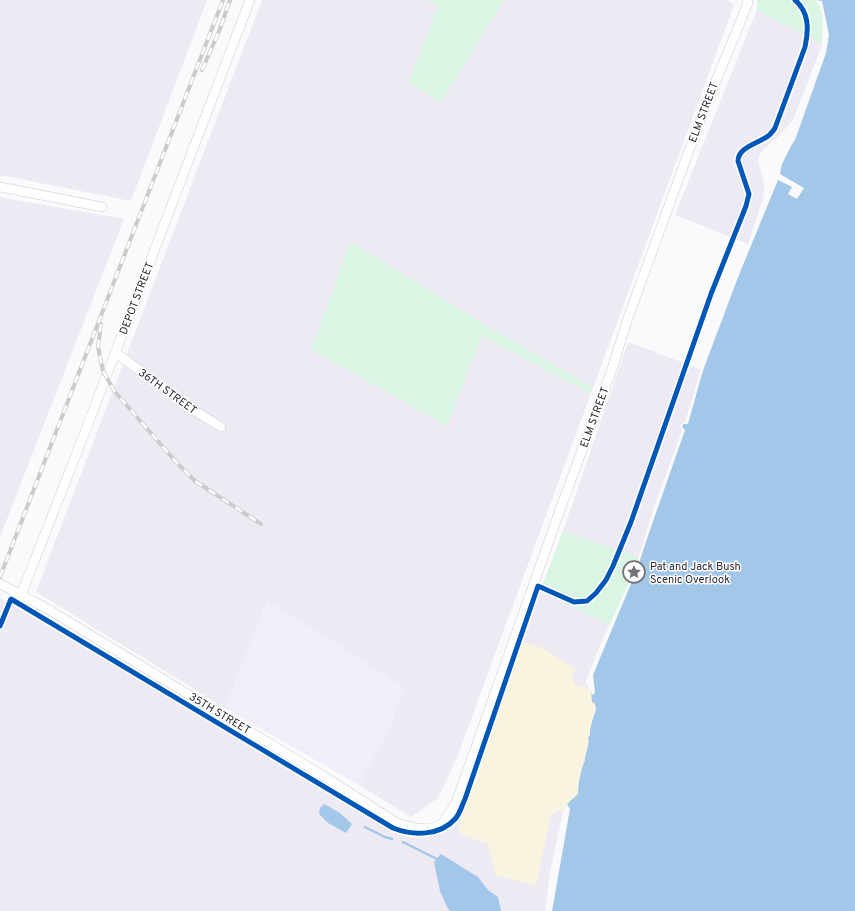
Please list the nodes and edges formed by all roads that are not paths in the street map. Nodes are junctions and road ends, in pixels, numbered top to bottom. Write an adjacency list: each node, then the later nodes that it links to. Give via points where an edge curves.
1 (250, 0): 5 (street, DEPOT STREET)
2 (746, 4): 9 (street, ELM STREET, via 699,122 456,803)
3 (0, 187): 4 (street)
4 (102, 207)
5 (116, 353): 6 (street, 36TH STREET, via 194,411); 8 (street, DEPOT STREET)
6 (220, 427)
7 (0, 584): 8 (street, 35TH STREET)
8 (21, 595): 9 (street, 35TH STREET, via 53,612 397,823 430,829)
9 (442, 824)

